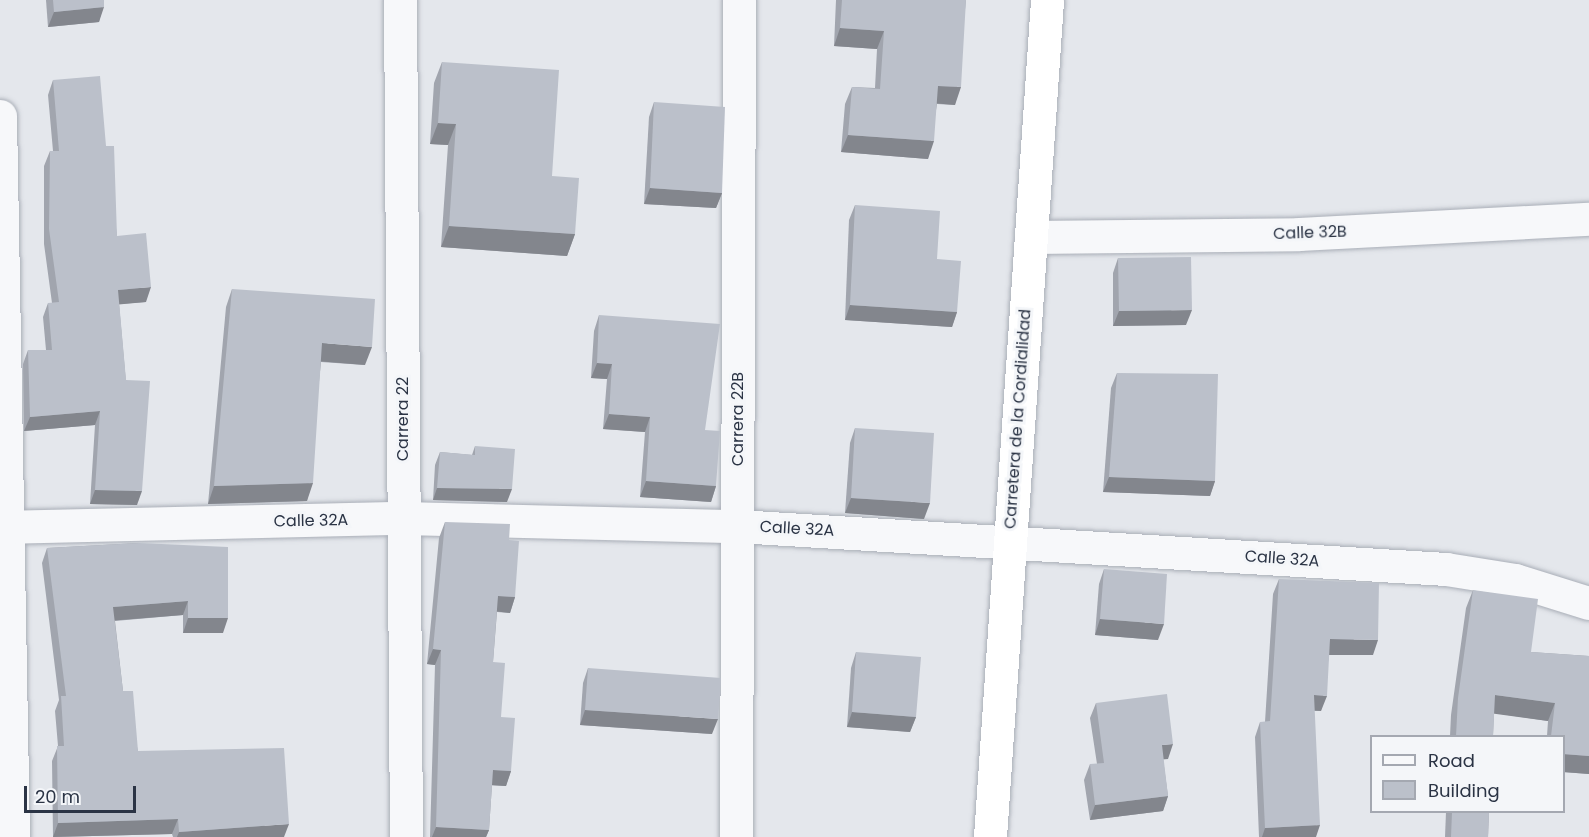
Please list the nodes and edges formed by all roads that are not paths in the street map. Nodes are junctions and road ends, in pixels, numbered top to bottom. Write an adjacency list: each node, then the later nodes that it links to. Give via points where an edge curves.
1 (400, 0): 7 (street, Carrera 22)
2 (739, 0): 8 (street, Carrera 22B)
3 (1047, 0): 6 (highway, Carretera de la Cordialidad)
4 (0, 116): 9 (street)
5 (1589, 219): 6 (street, Calle 32B, via 1299,234)
6 (1031, 237): 10 (highway, Carretera de la Cordialidad)
7 (404, 518): 8 (street, Calle 32A); 9 (street, Calle 32A); 13 (street, Carrera 22)
8 (737, 526): 10 (street, Calle 32A); 14 (street, Carrera 22B)
9 (4, 527): 12 (street)
10 (1010, 541): 11 (street, Calle 32A, via 1446,569 1515,580); 15 (highway, Carretera de la Cordialidad)
11 (1589, 603)
12 (13, 837)
13 (406, 837)
14 (736, 837)
15 (990, 837)

